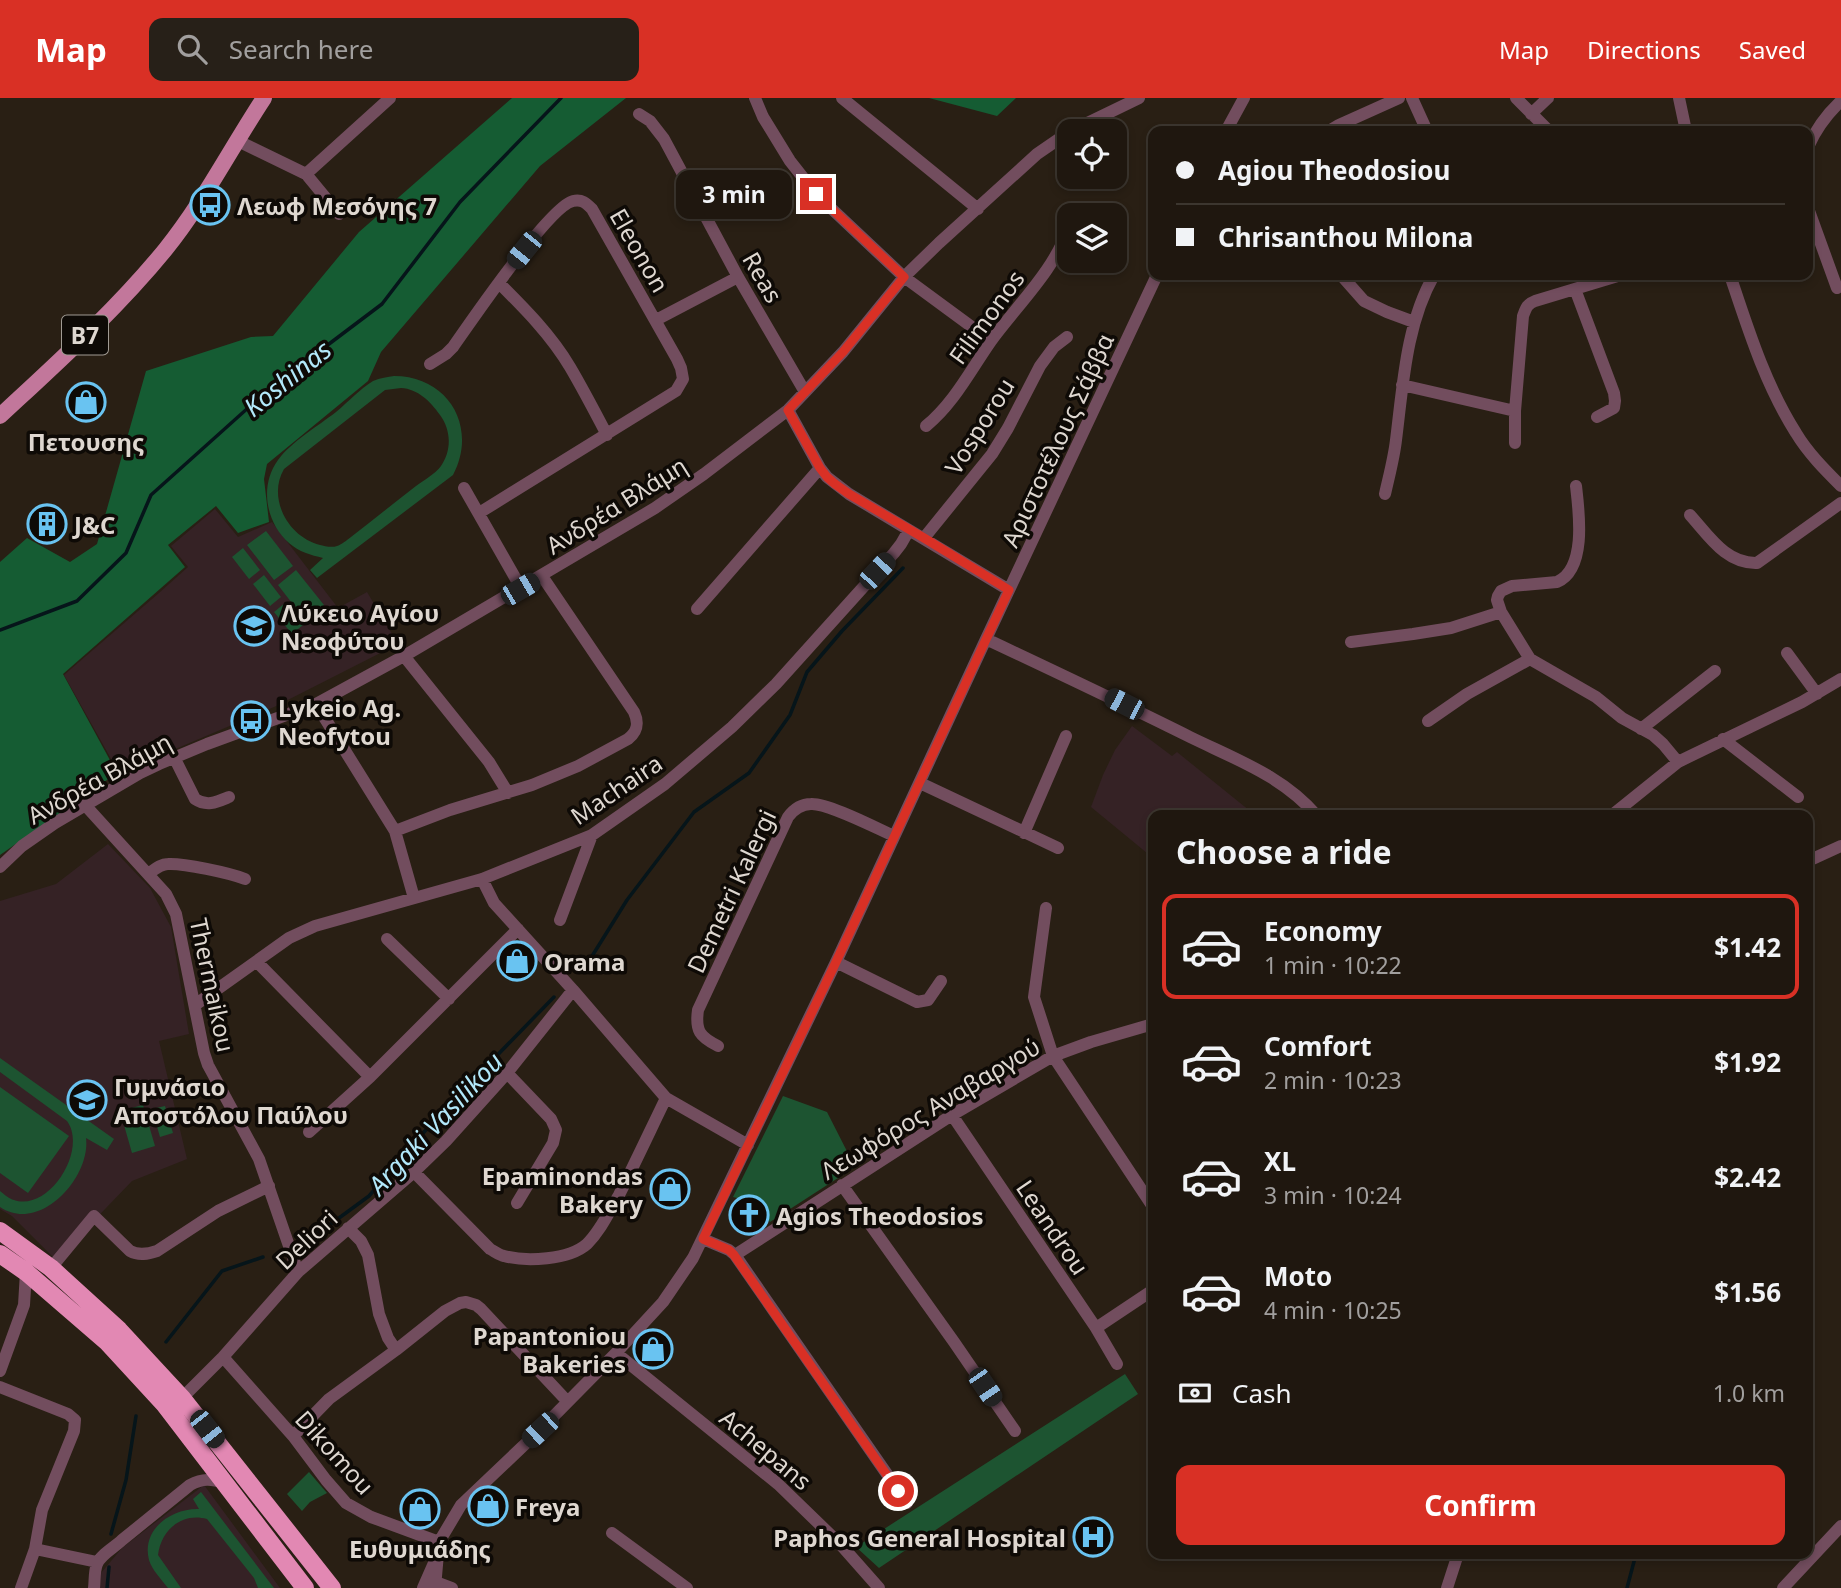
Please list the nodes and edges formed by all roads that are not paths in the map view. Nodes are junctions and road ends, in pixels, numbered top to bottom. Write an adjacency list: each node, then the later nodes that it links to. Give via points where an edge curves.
1 (264, 98): 22 (main road, B7)
2 (390, 98): 24 (street)
3 (755, 98): 30 (street, via 801,176)
4 (842, 98): 25 (street)
5 (1139, 98): 15 (street, Ανδρέα Βλάμη)
6 (1244, 98): 16 (street)
7 (1399, 98): 17 (street)
8 (1412, 98): 18 (street)
9 (1516, 98): 14 (street)
10 (1548, 98): 14 (street)
11 (1679, 98): 20 (street)
12 (1841, 101): 21 (street)
13 (639, 114): 29 (street, Reas, via 664,139)
14 (1531, 114): 19 (street)
15 (1096, 119)
16 (1229, 126)
17 (1337, 126)
18 (1425, 126)
19 (1544, 126)
20 (1684, 126)
21 (1813, 136)
22 (236, 140): 24 (street); 48 (main road, B7, via 202,199 133,288)
23 (1057, 141): 25 (street, Ανδρέα Βλάμη)
24 (306, 174): 26 (street)
25 (978, 209): 30 (street, Ανδρέα Βλάμη)
26 (339, 214)
27 (1813, 222): 37 (street)
28 (1057, 255): 42 (street, Filimonos)
29 (738, 276): 39 (street); 45 (street, Reas)
30 (904, 277): 42 (street); 45 (street, Ανδρέα Βλάμη)
31 (1155, 280): 65 (street, Αριστοτέλους Σάββα)
32 (1345, 280): 40 (street, via 1364,301)
33 (1432, 280): 40 (street)
34 (1605, 280): 38 (street)
35 (1732, 280): 55 (street, via 1755,349 1790,424)
36 (499, 284): 39 (street, Eleonon, via 561,209 569,202 581,201 592,209); 43 (street, Eleonon, via 453,346); 51 (street, via 570,366)
37 (1837, 288)
38 (1575, 289): 47 (street, via 1530,303 1526,309); 49 (street, via 1614,393 1614,408)
39 (656, 320): 51 (street, Eleonon, via 683,379 676,391)
40 (1414, 322): 44 (street)
41 (1067, 337): 62 (street, Vosporou, via 1040,366 992,454)
42 (991, 341): 50 (street, Filimonos, via 951,401)
43 (430, 365)
44 (1402, 385): 47 (street); 57 (street)
45 (805, 392): 46 (street, Ανδρέα Βλάμη)
46 (788, 410): 53 (street); 63 (street, Ανδρέα Βλάμη, via 655,508)
47 (1515, 411): 52 (street)
48 (0, 416)
49 (1597, 417)
50 (926, 426)
51 (607, 435): 59 (street)
52 (1515, 443)
53 (820, 468): 61 (street, via 849,494); 66 (street)
54 (1576, 486): 67 (street, via 1578,546 1570,571 1557,582 1506,588 1497,600)
55 (1841, 486)
56 (464, 488): 59 (street)
57 (1385, 494)
58 (1841, 503): 60 (street, via 1757,563 1741,562 1720,549)
59 (479, 513): 64 (street)
60 (1690, 516)
61 (909, 530): 62 (street); 92 (street, Machaira, via 894,553 732,727 665,784)
62 (924, 538): 65 (street)
63 (542, 576): 64 (street, Ανδρέα Βλάμη); 84 (street, via 634,712 637,726 628,739 578,766)
64 (520, 589): 71 (street, Ανδρέα Βλάμη)
65 (1009, 590): 68 (street, Αριστοτέλους Σάββα)
66 (698, 609)
67 (1501, 612): 69 (street, via 1451,628); 72 (street)
68 (986, 639): 83 (street, Αριστοτέλους Σάββα); 88 (street, via 1275,779)
69 (1351, 642)
70 (1787, 653): 75 (street)
71 (404, 656): 76 (street, Ανδρέα Βλάμη); 84 (street, via 489,762)
72 (1530, 659): 77 (street); 78 (street, via 1596,696)
73 (1715, 671): 78 (street)
74 (1841, 679): 75 (street)
75 (1817, 694): 80 (street)
76 (316, 704): 81 (street, Ανδρέα Βλάμη); 90 (street)
77 (1428, 721)
78 (1641, 729): 82 (street, via 1664,744)
79 (1066, 736): 91 (street)
80 (1723, 739): 82 (street); 86 (street)
81 (174, 757): 85 (street, via 195,799 205,804); 87 (street, Ανδρέα Βλάμη)
82 (1678, 762): 89 (street)
83 (920, 783): 91 (street); 93 (street, Αριστοτέλους Σάββα)
84 (508, 793): 90 (street)
85 (229, 797)
86 (1798, 797)
87 (85, 805): 97 (street, Ανδρέα Βλάμη, via 22,846); 98 (street, Thermaikou)
88 (1312, 810)
89 (1618, 810)
90 (395, 831): 101 (street)
91 (1024, 833): 95 (street)
92 (592, 835): 99 (street, Machaira); 103 (street)
93 (894, 836): 107 (street, Αριστοτέλους Σάββα); 113 (street, Demetri Kalergi, via 824,806 810,803 793,810 698,1010 700,1033)
94 (1841, 846): 96 (street)
95 (1058, 848)
96 (1813, 859)
97 (0, 867)
98 (148, 874): 100 (street, via 170,863); 111 (street, Thermaikou, via 176,914)
99 (482, 878): 101 (street, Machaira); 104 (street, via 494,902)
100 (245, 879)
101 (414, 898): 106 (street, Machaira, via 308,929)
102 (1046, 908): 114 (street, via 1034,997)
103 (560, 919)
104 (518, 929): 109 (street); 110 (street)
105 (387, 939): 110 (street)
106 (257, 962): 111 (street, Machaira); 116 (street)
107 (836, 962): 108 (street, via 917,1002 933,996); 120 (street, Αριστοτέλους Σάββα)
108 (941, 981)
109 (573, 990): 115 (street, Deliori); 117 (street)
110 (449, 999): 116 (street)
111 (195, 1005): 123 (street, Thermaikou, via 208,1065)
112 (1148, 1025): 114 (street, Λεωφόρος Αναβαργού)
113 (718, 1046)
114 (1053, 1056): 118 (street, Λεωφόρος Αναβαργού); 124 (street)
115 (507, 1073): 121 (street, Deliori); 125 (street, via 556,1130)
116 (370, 1077): 119 (street)
117 (666, 1098): 120 (street); 121 (street, via 601,1228 584,1246 565,1255 523,1259 490,1249)
118 (952, 1115): 122 (street, Λεωφόρος Αναβαργού); 137 (street, Leandrou)
119 (309, 1132)
120 (748, 1145): 128 (street, Αριστοτέλους Σάββα)
121 (414, 1172): 126 (street, Deliori)
122 (842, 1185): 130 (street, Λεωφόρος Αναβαργού); 146 (street)
123 (269, 1186): 131 (street, via 148,1254 130,1251 94,1216); 133 (street, Thermaikou)
124 (1148, 1199)
125 (517, 1203)
126 (348, 1228): 133 (street, Deliori); 138 (street, via 368,1255 379,1314)
127 (0, 1231): 131 (highway)
128 (703, 1239): 130 (street); 139 (street, Αριστοτέλους Σάββα, via 663,1302)
129 (0, 1254): 132 (highway)
130 (734, 1255): 149 (street)
131 (51, 1268): 144 (highway, via 119,1330)
132 (26, 1272): 134 (highway); 136 (street)
133 (298, 1272): 140 (street, Deliori)
134 (49, 1293): 136 (street); 148 (highway, via 107,1342 165,1405)
135 (1148, 1293): 137 (street)
136 (24, 1305): 142 (street)
137 (1096, 1328): 141 (street, Leandrou)
138 (396, 1350): 145 (street, via 445,1311 471,1303); 147 (street, via 329,1399)
139 (616, 1353): 145 (street, Αριστοτέλους Σάββα); 167 (street, Achepans, via 778,1484)
140 (223, 1357): 144 (street, Deliori); 147 (street, Dikomou)
141 (1118, 1364)
142 (0, 1371)
143 (0, 1387): 153 (street, via 75,1420 42,1510)
144 (182, 1398): 163 (highway)
145 (567, 1401): 152 (street, Αριστοτέλους Σάββα, via 461,1505)
146 (1015, 1431)
147 (292, 1436): 152 (street, Dikomou, via 346,1503)
148 (225, 1483): 158 (street, via 210,1479 190,1485); 162 (highway)
149 (907, 1503)
150 (1841, 1525): 154 (street)
151 (612, 1533): 166 (street)
152 (439, 1542): 155 (street)
153 (35, 1549): 158 (street); 160 (street)
154 (1813, 1555)
155 (437, 1556): 159 (street); 164 (street)
156 (1456, 1559): 168 (street)
157 (1810, 1559): 169 (street)
158 (97, 1562): 161 (street)
159 (436, 1585): 165 (street)
160 (21, 1588)
161 (94, 1588)
162 (305, 1588)
163 (332, 1588)
164 (423, 1588)
165 (452, 1588)
166 (687, 1588)
167 (879, 1588)
168 (1447, 1588)
169 (1783, 1588)

